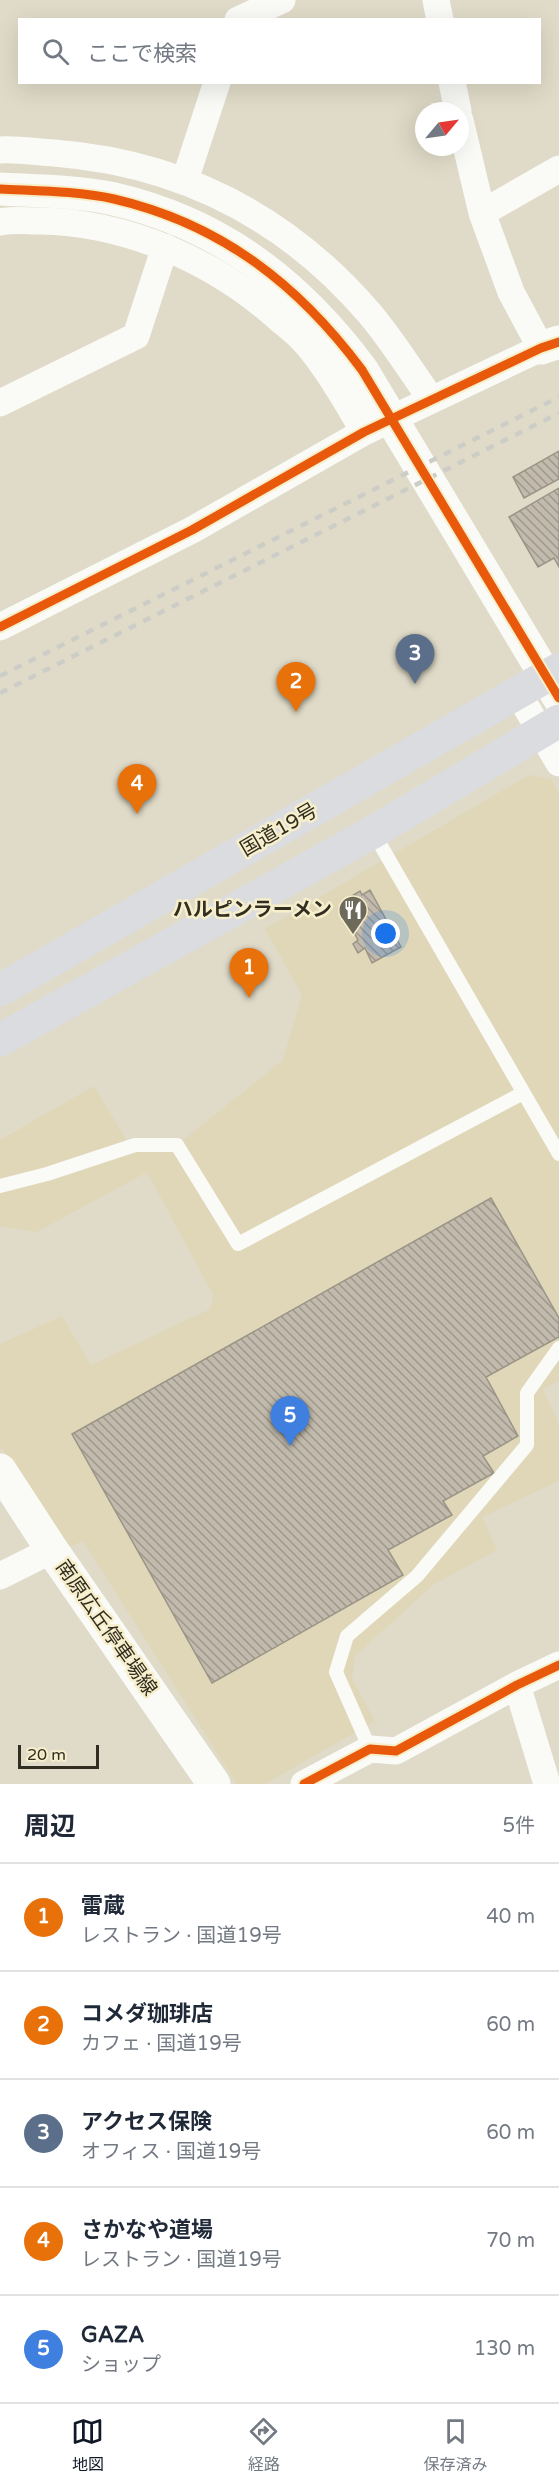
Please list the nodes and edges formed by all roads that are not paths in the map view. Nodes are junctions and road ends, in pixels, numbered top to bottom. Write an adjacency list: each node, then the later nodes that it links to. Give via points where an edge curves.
1 (282, 0): 3 (street)
2 (436, 0): 4 (street)
3 (242, 18)
4 (440, 18)
5 (216, 84): 11 (street)
6 (452, 84): 7 (street)
7 (456, 102)
8 (0, 150): 11 (street, via 97,157)
9 (469, 156): 13 (street)
10 (559, 169): 13 (street)
11 (185, 180): 17 (street, via 286,234 330,273 370,314)
12 (0, 189): 23 (street, via 66,192 114,200 171,217 262,266 306,304 362,370)
13 (482, 213): 16 (street, via 511,292)
14 (0, 222): 15 (street, via 54,221 97,227)
15 (165, 248): 18 (street, via 136,336); 19 (street, via 191,258 252,295 304,341)
16 (550, 345): 17 (street)
17 (431, 399): 19 (street)
18 (0, 403)
19 (364, 432): 20 (street, via 192,530)
20 (0, 627)
21 (559, 669): 22 (highway, 国道19号)
22 (518, 693): 24 (street); 27 (highway, 国道19号)
23 (559, 698)
24 (550, 726): 25 (street); 26 (highway)
25 (559, 763)
26 (373, 832): 28 (highway); 29 (lane)
27 (0, 990)
28 (0, 1040)
29 (523, 1093): 30 (lane); 31 (lane, via 238,1244 177,1145 135,1145)
30 (559, 1154)
31 (0, 1186)
32 (559, 1348): 38 (lane, via 527,1393 527,1445 417,1576 347,1636 336,1672)
33 (0, 1470): 34 (street, 南原広丘停車場線)
34 (52, 1550): 35 (street); 39 (street, 南原広丘停車場線)
35 (0, 1576)
36 (559, 1665): 37 (street)
37 (517, 1685): 38 (street, via 396,1751); 41 (street)
38 (370, 1749): 40 (street)
39 (214, 1784)
40 (304, 1784)
41 (547, 1784)

